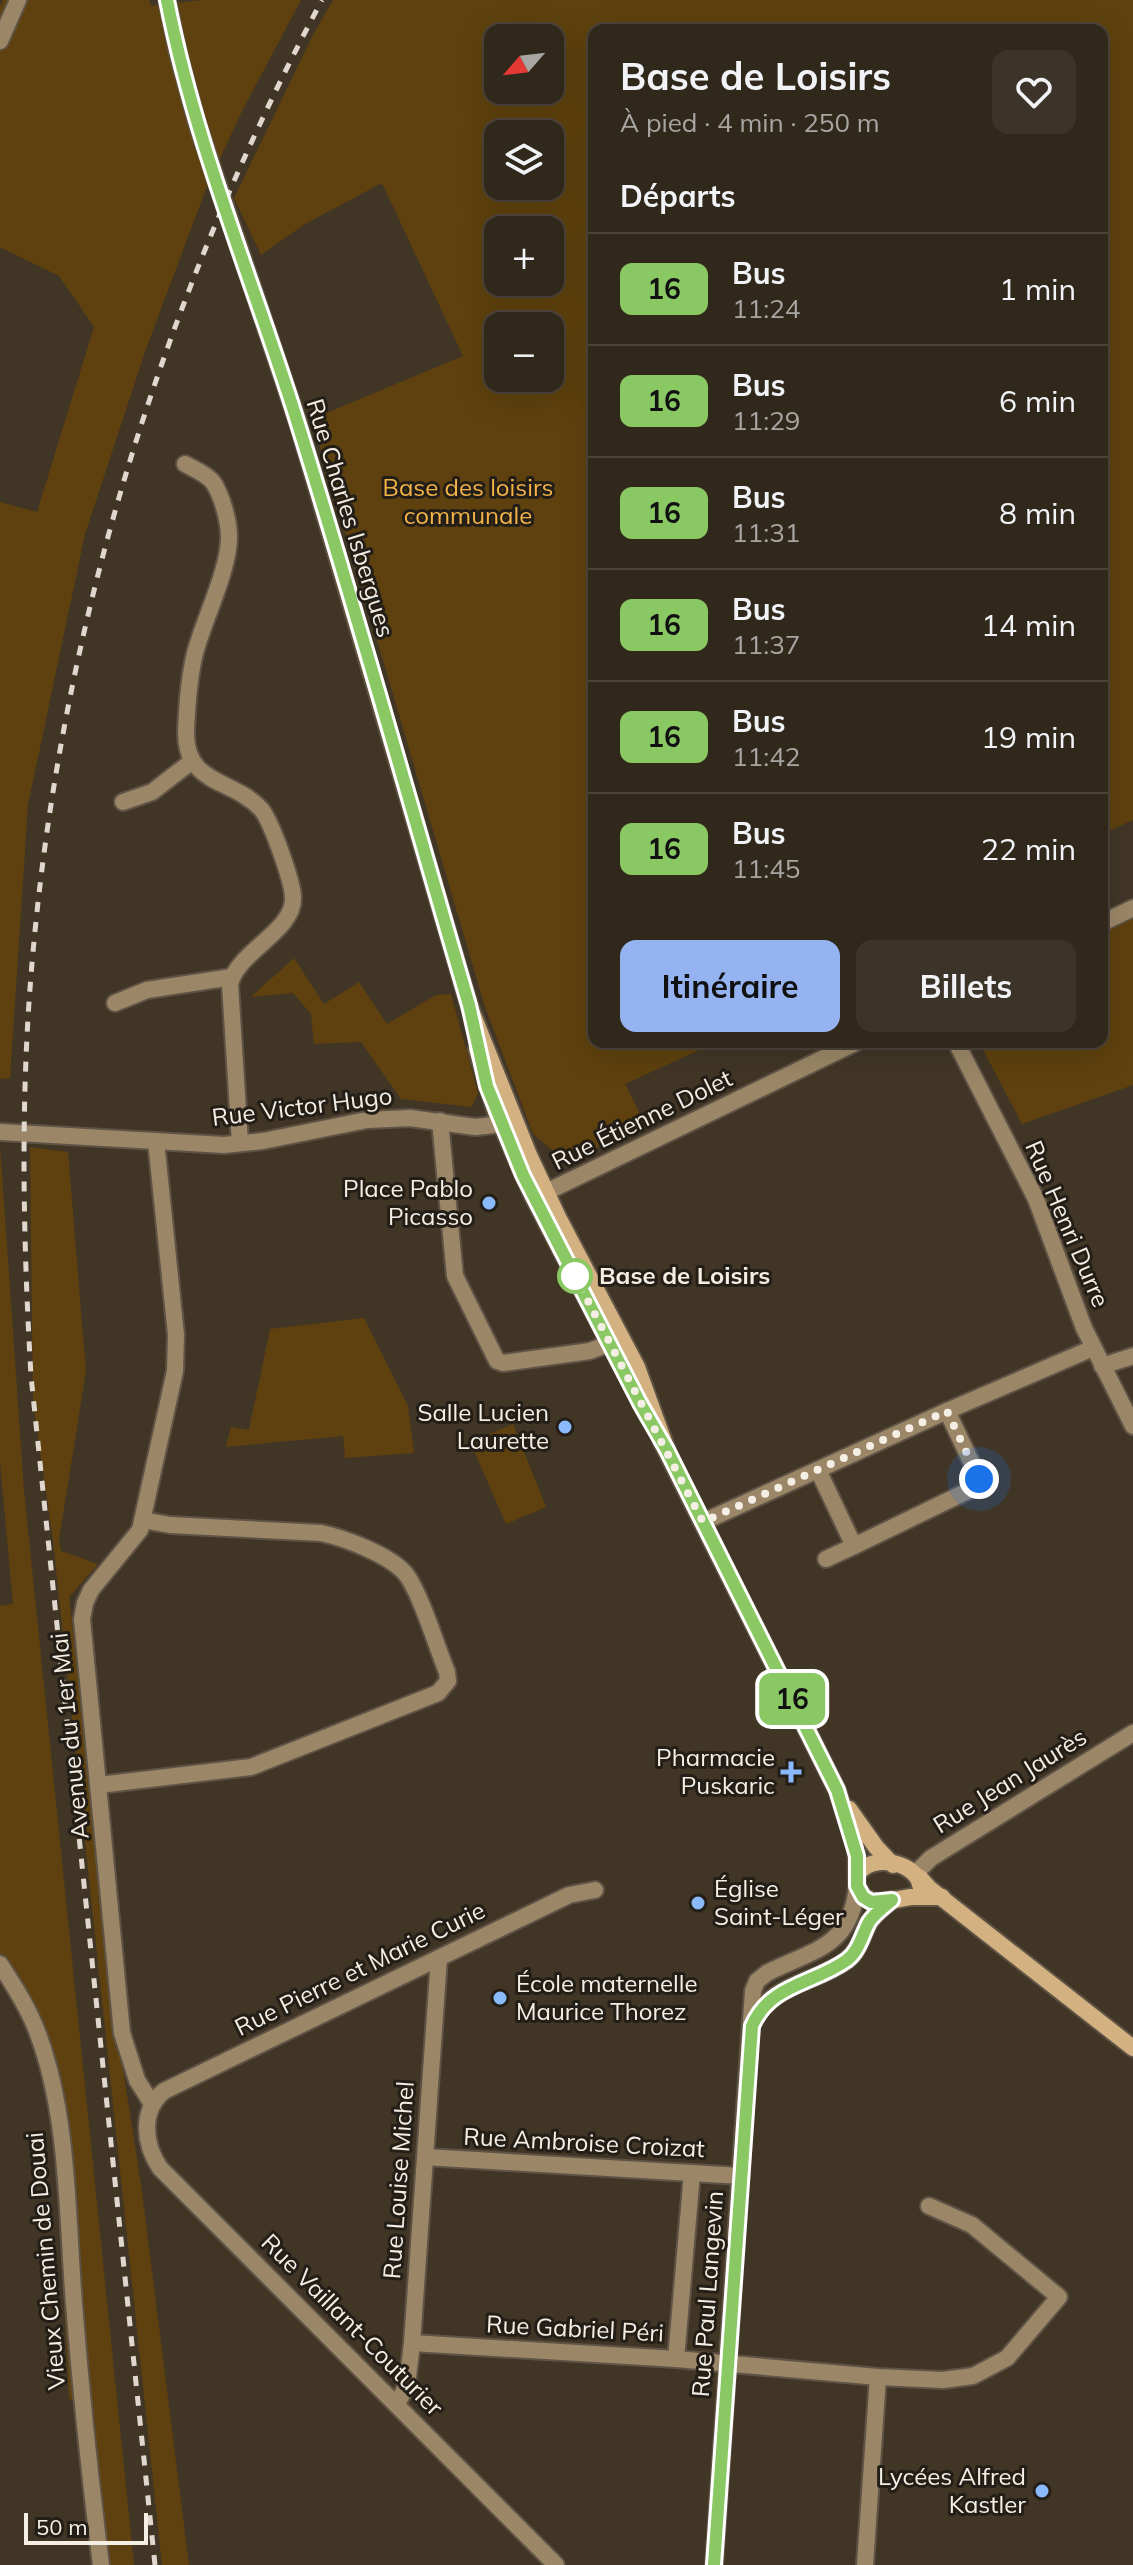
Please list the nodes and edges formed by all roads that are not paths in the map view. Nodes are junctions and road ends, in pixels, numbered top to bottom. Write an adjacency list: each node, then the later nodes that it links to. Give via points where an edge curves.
1 (18, 0): 3 (street)
2 (167, 0): 14 (main road, Rue Charles Isbergues, via 197,123 298,423)
3 (0, 41)
4 (185, 464): 5 (street, via 216,487 229,536 192,665 186,731)
5 (191, 762): 6 (street, via 152,792); 9 (street, via 265,814 292,891 286,919)
6 (123, 802)
7 (1133, 908): 8 (street)
8 (1108, 920)
9 (232, 977): 10 (street, via 147,990); 17 (street)
10 (115, 1003)
11 (845, 1048): 18 (street, Rue Étienne Dolet)
12 (959, 1048): 20 (street, Rue Henri Durre, via 1036,1199)
13 (440, 1121): 14 (street, Rue Victor Hugo, via 475,1127); 17 (street, Rue Victor Hugo, via 367,1120); 19 (street, via 455,1276 494,1357 503,1363 590,1351)
14 (507, 1121): 18 (main road, Rue Charles Isbergues)
15 (0, 1132): 16 (street, Rue Victor Hugo)
16 (156, 1141): 17 (street, Rue Victor Hugo); 26 (street, Avenue du 1er Mai, via 177,1360)
17 (240, 1143)
18 (540, 1195): 19 (main road, Rue Charles Isbergues)
19 (617, 1341): 27 (main road, Rue Charles Isbergues, via 649,1395 667,1450)
20 (1093, 1348): 22 (street, Rue Henri Durre); 23 (street)
21 (1133, 1356): 22 (street)
22 (1102, 1366): 24 (street, Rue Henri Durre)
23 (947, 1411): 25 (street); 28 (street, via 978,1486)
24 (1133, 1426)
25 (818, 1470): 27 (street); 28 (street)
26 (143, 1520): 31 (street, Avenue du 1er Mai, via 131,1544 91,1590 82,1611); 31 (street, via 321,1533 388,1560 412,1584 448,1681 438,1693 251,1767)
27 (703, 1522): 32 (main road, Rue Charles Isbergues)
28 (854, 1546): 29 (street)
29 (826, 1559)
30 (1133, 1733): 34 (street, Rue Jean Jaurès, via 931,1858)
31 (99, 1785): 44 (street, Avenue du 1er Mai, via 122,2033 137,2080)
32 (837, 1790): 33 (main road, Rue Charles Isbergues); 35 (main road, Rue Charles Isbergues, via 856,1848)
33 (893, 1865): 34 (main road); 35 (main road, via 872,1862 863,1866)
34 (917, 1875): 37 (main road, via 920,1888); 38 (main road)
35 (858, 1880): 39 (main road, via 863,1897 871,1902); 42 (street, Rue Paul Langevin, via 853,1911 842,1934 757,1981)
36 (595, 1890): 40 (street, Rue Pierre et Marie Curie, via 569,1895)
37 (911, 1897): 38 (main road); 39 (main road)
38 (942, 1897): 43 (main road)
39 (892, 1900): 42 (street, via 870,1921 852,1956 773,1997)
40 (439, 1958): 44 (street, Rue Pierre et Marie Curie, via 164,2091); 45 (street, Rue Louise Michel)
41 (0, 1964): 54 (street, Vieux Chemin de Douai, via 37,2032 54,2099)
42 (752, 2026): 47 (street, Rue Paul Langevin)
43 (1133, 2048)
44 (152, 2104): 53 (street, Rue Vaillant-Couturier, via 147,2136 160,2168)
45 (425, 2157): 46 (street, Rue Ambroise Croizat); 49 (street, Rue Louise Michel)
46 (692, 2173): 47 (street, Rue Ambroise Croizat); 50 (street, Rue Paul Langevin)
47 (741, 2176): 51 (street, Rue Paul Langevin)
48 (929, 2206): 52 (street, Rue Gabriel Péri, via 972,2225 1059,2297 1013,2352 990,2369 943,2380)
49 (412, 2343): 50 (street, Rue Gabriel Péri); 53 (street, Rue Louise Michel, via 407,2385)
50 (676, 2359): 51 (street, Rue Gabriel Péri)
51 (727, 2364): 52 (street, Rue Gabriel Péri); 56 (street, Rue Paul Langevin)
52 (878, 2377): 57 (street)
53 (397, 2404): 55 (street, Rue Vaillant-Couturier)
54 (101, 2565)
55 (556, 2565)
56 (714, 2565)
57 (865, 2565)

